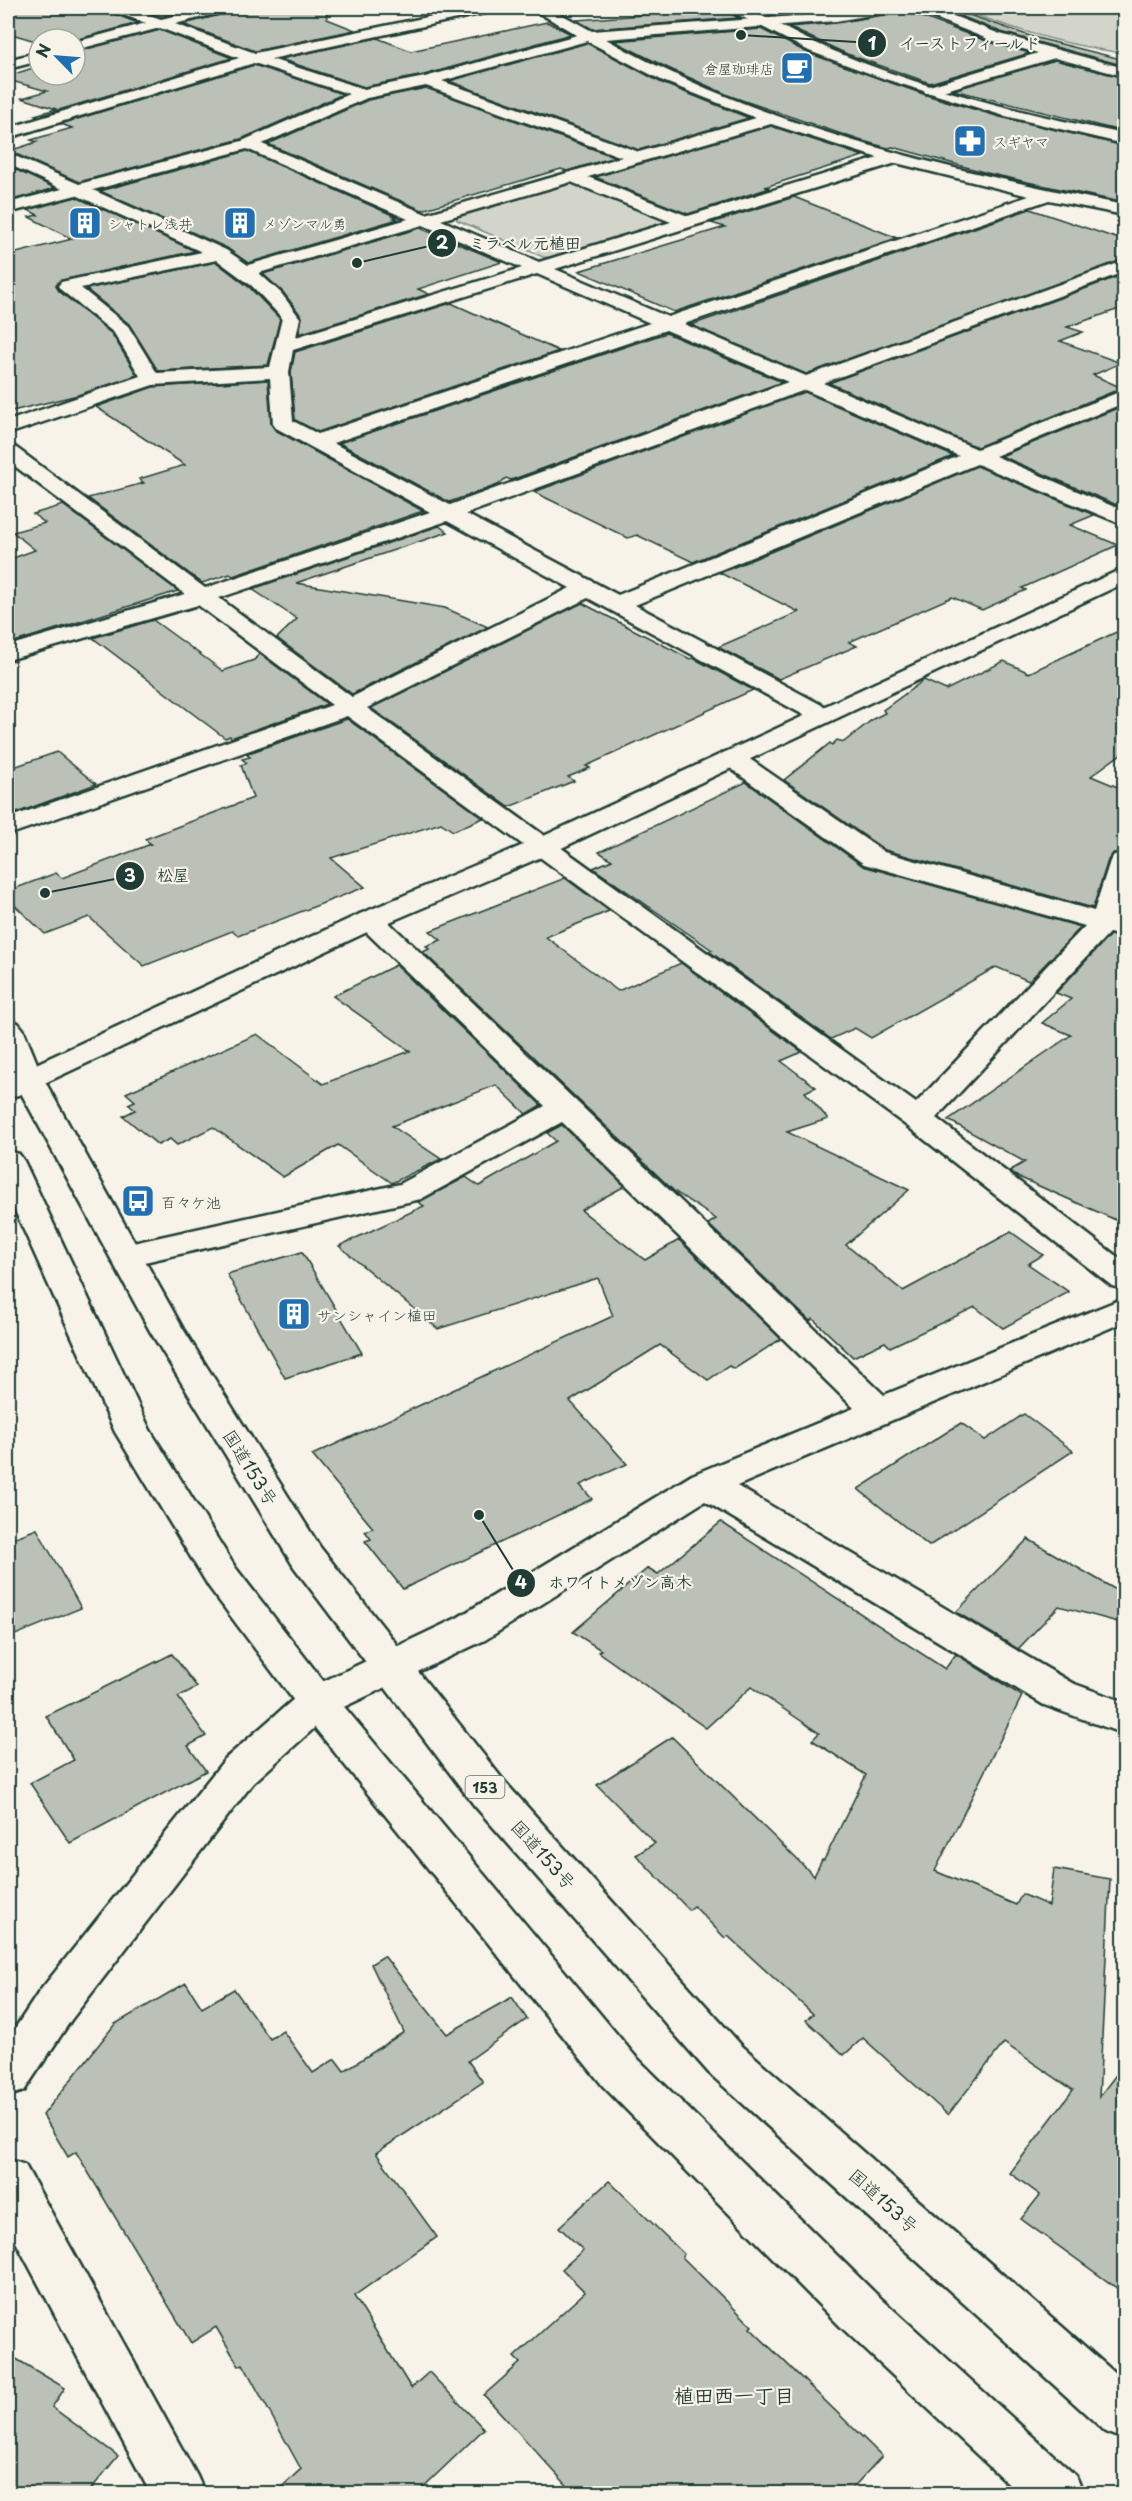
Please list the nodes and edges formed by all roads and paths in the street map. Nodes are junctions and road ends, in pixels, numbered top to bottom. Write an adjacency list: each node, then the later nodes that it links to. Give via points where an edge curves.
1 (117, 8): 9 (main road)
2 (222, 8): 9 (main road)
3 (489, 8): 13 (main road)
4 (541, 8): 10 (main road)
5 (732, 8): 8 (main road)
6 (888, 8): 8 (main road, via 836,17)
7 (922, 8): 12 (main road)
8 (760, 21): 10 (main road); 18 (main road, via 812,47)
9 (159, 22): 11 (main road); 13 (main road)
10 (588, 36): 17 (main road); 20 (main road, via 669,78)
11 (87, 43)
12 (1052, 54): 16 (main road); 18 (main road)
13 (254, 58): 19 (main road); 21 (main road)
14 (27, 59): 15 (main road)
15 (8, 65)
16 (1125, 72)
17 (427, 81): 19 (main road); 25 (main road)
18 (931, 90): 22 (main road, via 1061,126)
19 (363, 94): 23 (main road)
20 (771, 119): 25 (main road); 26 (main road)
21 (8, 133)
22 (1125, 139)
23 (248, 144): 28 (main road); 32 (main road)
24 (8, 158): 28 (main road)
25 (640, 158): 27 (main road)
26 (895, 158): 29 (main road); 33 (main road)
27 (573, 177): 32 (main road); 33 (main road)
28 (77, 191): 30 (main road); 34 (main road)
29 (1047, 195): 31 (main road); 38 (main road)
30 (8, 208)
31 (1125, 210)
32 (426, 221): 36 (main road); 37 (main road)
33 (690, 223): 36 (main road)
34 (220, 254): 37 (main road); 41 (main road, via 67,286 121,330)
35 (1125, 266): 42 (main road)
36 (539, 269): 38 (main road); 39 (main road)
37 (247, 271): 39 (main road, via 274,293 291,318)
38 (664, 323): 42 (main road); 45 (main road)
39 (286, 346): 40 (main road)
40 (279, 372): 41 (main road); 45 (main road, via 283,424)
41 (151, 379): 44 (main road)
42 (808, 384): 47 (main road); 48 (main road)
43 (1125, 396): 47 (main road)
44 (8, 428)
45 (315, 442): 48 (main road)
46 (8, 451): 52 (main road)
47 (977, 456): 49 (main road); 53 (main road)
48 (449, 513): 51 (main road); 52 (main road)
49 (1125, 519)
50 (1125, 575): 56 (main road)
51 (587, 589): 53 (main road); 55 (main road)
52 (203, 596): 54 (main road); 55 (main road)
53 (617, 604): 56 (main road)
54 (8, 653)
55 (350, 707): 58 (main road); 59 (main road)
56 (822, 715): 57 (main road)
57 (732, 758): 59 (main road); 62 (main road, via 874,858)
58 (8, 827)
59 (544, 846): 61 (main road); 66 (main road)
60 (1125, 861): 62 (main road)
61 (370, 920): 64 (main road); 65 (main road)
62 (1114, 925): 66 (main road)
63 (8, 1029): 64 (main road, 国道153号 / 153)
64 (18, 1083): 68 (main road, 国道153号 / 153)
65 (565, 1108): 68 (main road, via 410,1192); 71 (main road)
66 (918, 1119): 69 (main road)
67 (8, 1161): 74 (main road, via 133,1432 222,1576)
68 (127, 1255): 73 (main road, 国道153号 / 153, via 167,1331 307,1557)
69 (1125, 1278)
70 (1125, 1309): 71 (main road)
71 (880, 1412): 72 (main road)
72 (705, 1484): 73 (main road, via 471,1629); 75 (main road, via 1058,1694)
73 (391, 1667): 74 (main road); 78 (main road, 国道153号 / 153, via 489,1793 725,2059)
74 (317, 1702): 76 (main road, via 239,1771 55,2006); 80 (main road, via 619,2071 856,2309)
75 (1125, 1718)
76 (8, 2076)
77 (8, 2181): 79 (main road)
78 (1125, 2414)
79 (179, 2493)
80 (1058, 2493)

